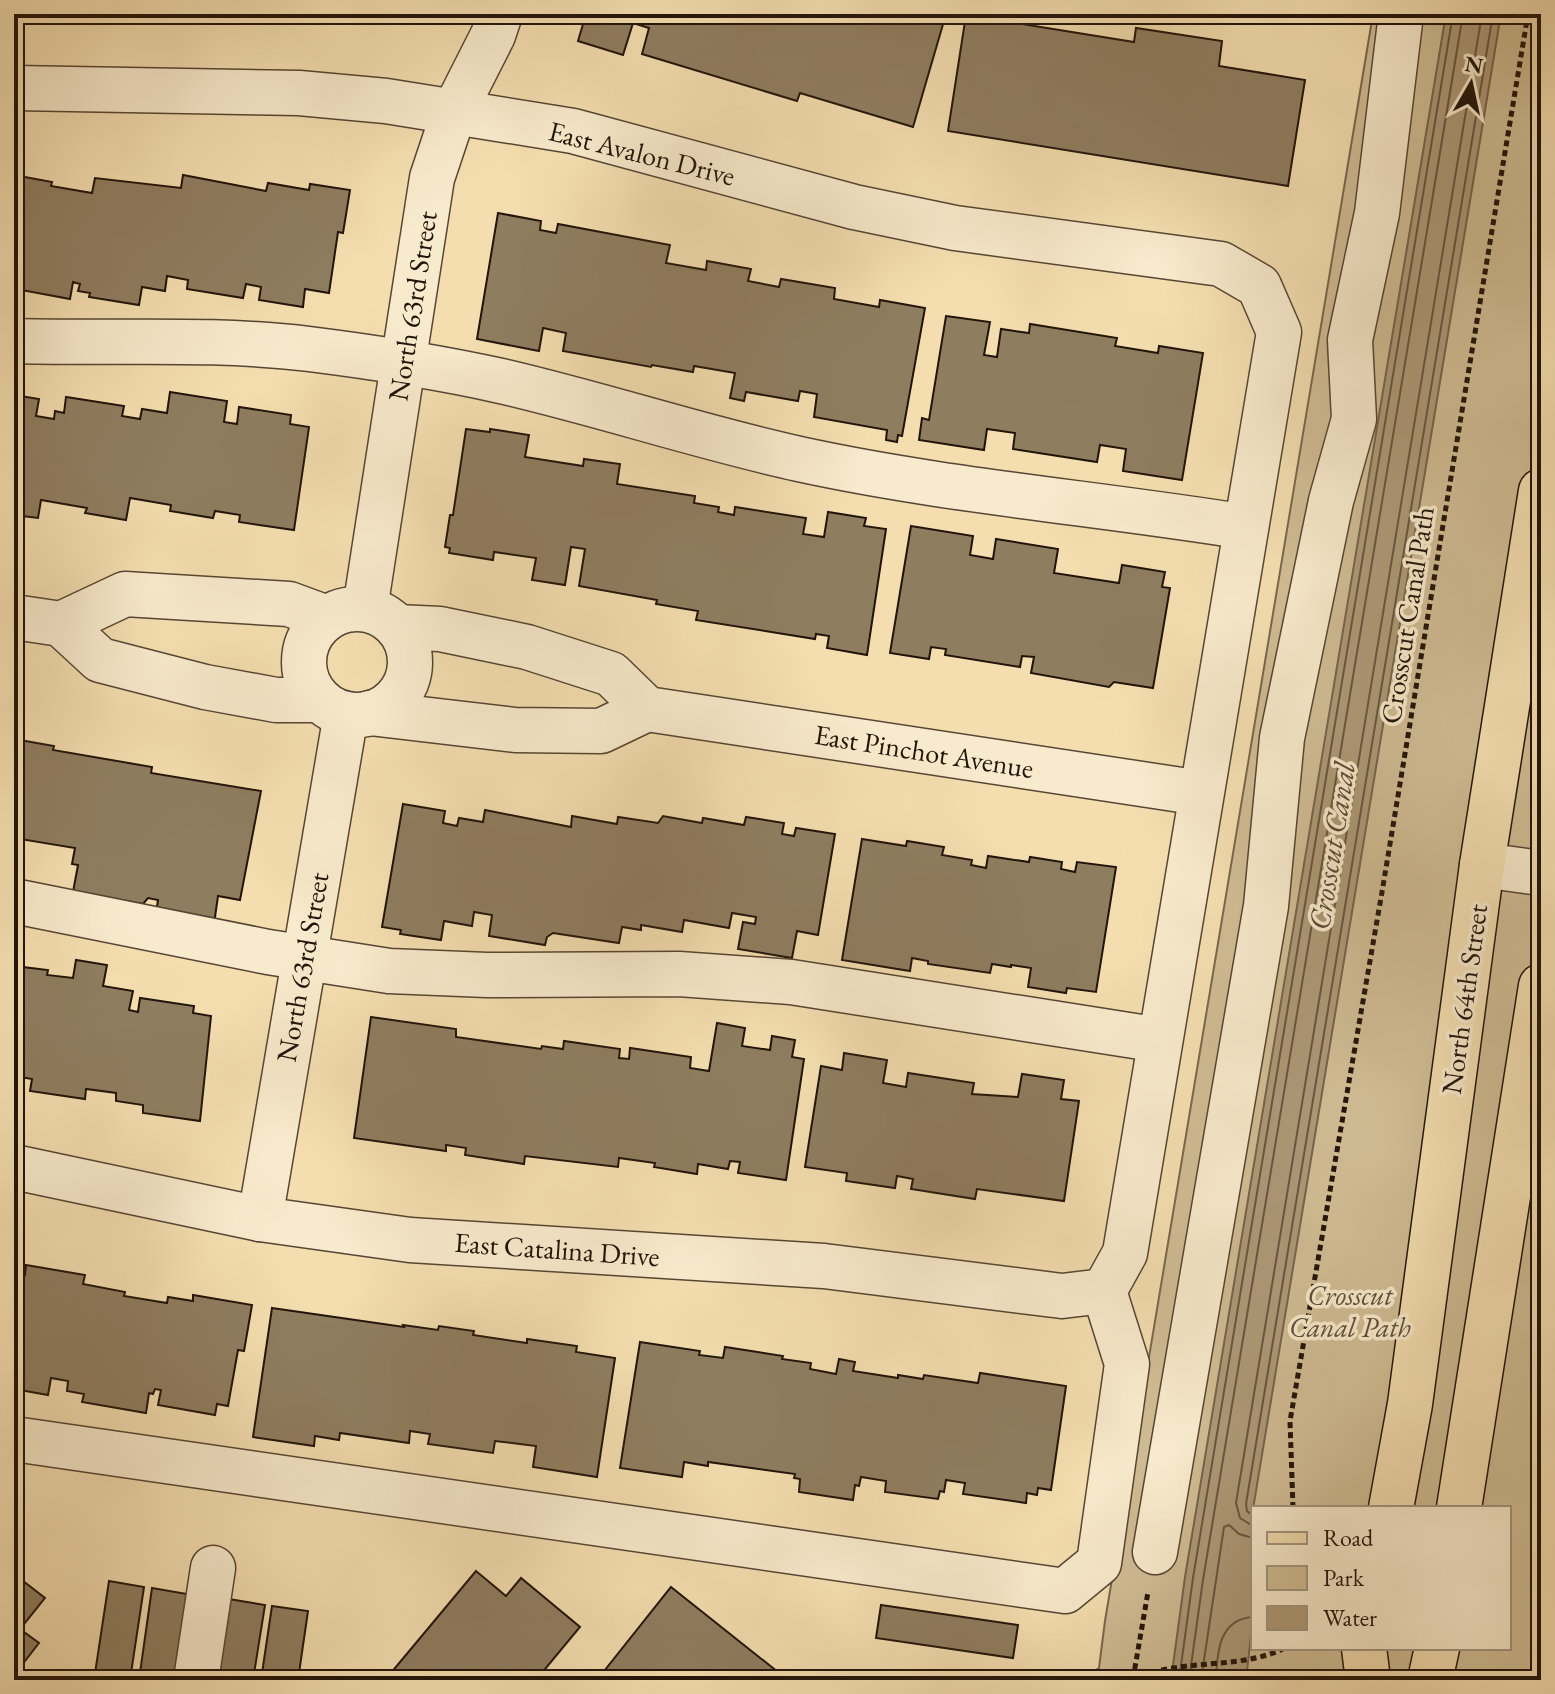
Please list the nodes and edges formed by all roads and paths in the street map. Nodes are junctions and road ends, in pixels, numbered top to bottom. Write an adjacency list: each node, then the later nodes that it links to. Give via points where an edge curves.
1 (500, 14): 5 (street, North 63rd Street)
2 (1401, 14): 29 (street, via 1377,213 1350,340 1354,419 1331,501 1282,738 1266,906)
3 (1528, 14): 26 (path, Crosscut Canal Path, via 1290,1421)
4 (14, 88): 5 (street, East Avalon Drive, via 299,93)
5 (454, 112): 7 (street, North 63rd Street, via 432,178); 9 (street, East Avalon Drive, via 573,131 839,203 955,228 1221,264 1259,286 1279,332)
6 (14, 341): 7 (street, via 208,343 306,349)
7 (402, 363): 9 (street, via 514,384 797,459 878,475); 11 (street, North 63rd Street)
8 (1541, 491): 16 (main road, North 64th Street)
9 (1246, 527): 15 (street)
10 (14, 617): 12 (street)
11 (363, 618): 12 (street, via 289,604 125,594); 13 (street, via 315,629 304,657 304,672); 13 (street, via 409,655 409,671 405,685 384,708); 14 (street, via 527,647 611,674)
12 (61, 624): 13 (street, via 100,660 233,692)
13 (345, 709): 14 (street, via 515,730 601,731); 19 (street, North 63rd Street)
14 (647, 709): 15 (street, East Pinchot Avenue)
15 (1201, 793): 21 (street)
16 (1482, 865): 17 (street); 27 (main road, North 64th Street, via 1410,1404)
17 (1541, 873)
18 (14, 901): 19 (street)
19 (303, 958): 21 (street, via 389,971 679,974 791,982); 23 (street, North 63rd Street)
20 (1541, 986): 28 (main road)
21 (1160, 1040): 24 (street, via 1125,1253)
22 (14, 1167): 23 (street, East Catalina Drive)
23 (260, 1219): 24 (street, East Catalina Drive, via 410,1240 878,1271 1062,1296)
24 (1104, 1291): 25 (street, via 1127,1364 1099,1563 1065,1591)
25 (14, 1439)
26 (1293, 1506)
27 (1391, 1506)
28 (1459, 1506)
29 (1155, 1552): 35 (path)
30 (213, 1568): 34 (street)
31 (1280, 1650): 35 (path, via 1255,1660 1156,1671)
32 (1364, 1650): 36 (main road)
33 (1437, 1650): 37 (main road)
34 (196, 1680)
35 (1133, 1680)
36 (1368, 1680)
37 (1430, 1680)

